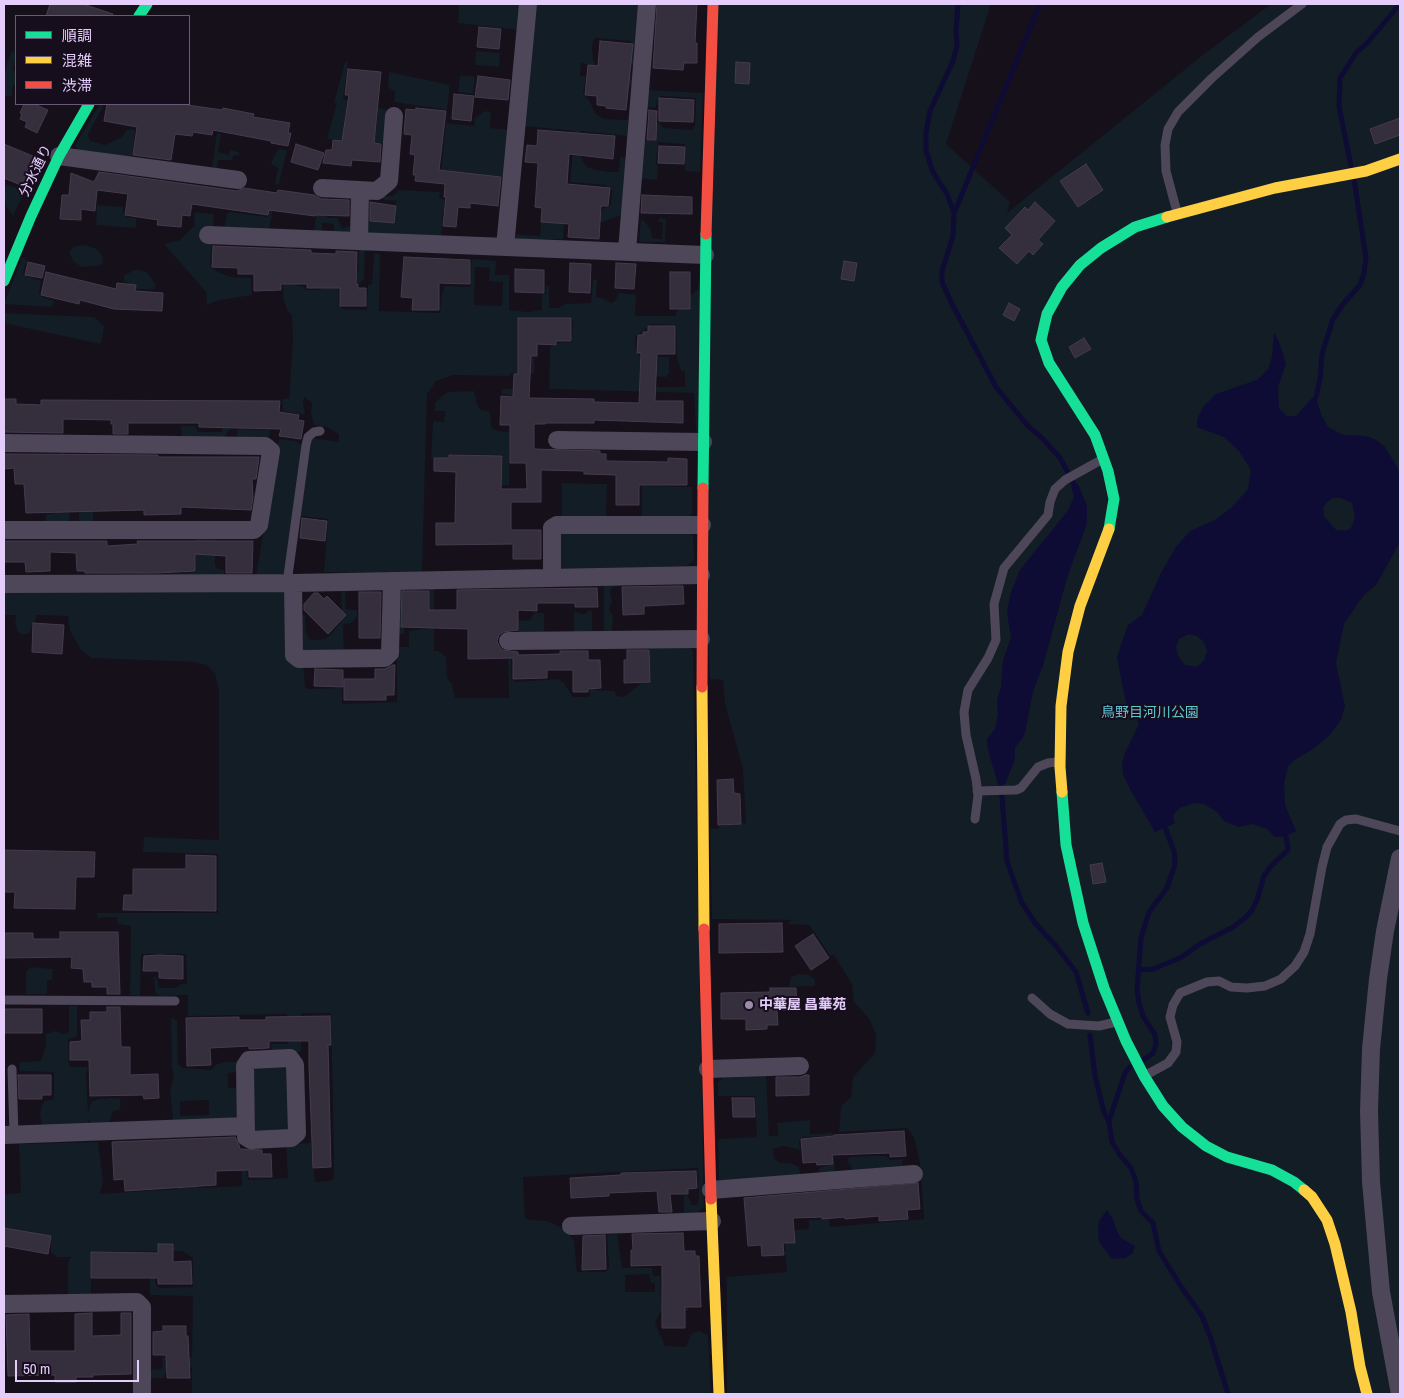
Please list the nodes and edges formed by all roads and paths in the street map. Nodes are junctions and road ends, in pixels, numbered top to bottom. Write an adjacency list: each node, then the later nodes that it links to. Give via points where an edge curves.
1 (147, 4): 6 (street)
2 (528, 4): 17 (street)
3 (647, 4): 18 (street)
4 (714, 4): 19 (street)
5 (1302, 4): 14 (lane, via 1258,37 1178,112 1168,129 1165,145 1166,171)
6 (140, 15)
7 (88, 105): 9 (street, 分水通り)
8 (394, 116): 13 (street, via 389,180 377,192)
9 (60, 156): 11 (street); 20 (street, 分水通り)
10 (1400, 159): 14 (street, via 1366,171 1274,188)
11 (238, 180)
12 (322, 188): 13 (street)
13 (360, 191): 16 (street)
14 (1177, 214): 25 (street, via 1135,227 1101,248 1080,265 1062,287 1047,314 1041,340 1049,363 1095,435)
15 (208, 235): 16 (street)
16 (359, 241): 17 (street)
17 (505, 247): 18 (street)
18 (627, 251): 19 (street)
19 (704, 255): 23 (street)
20 (4, 281)
21 (320, 431): 31 (lane, via 308,437 306,445)
22 (557, 440): 23 (street)
23 (703, 442): 26 (street)
24 (4, 443): 27 (street, via 265,446 271,451 259,525 254,530)
25 (1104, 459): 35 (street, via 1114,499 1111,524 1080,606 1068,652 1061,706); 36 (lane, via 1055,489 1048,515 1004,568 994,604 996,640 968,690 964,712)
26 (702, 525): 28 (street); 29 (street, via 557,525 552,528)
27 (4, 530)
28 (701, 575): 29 (street); 33 (street)
29 (552, 578): 30 (street)
30 (392, 581): 31 (street); 31 (street, via 390,653 385,658 298,659 294,655)
31 (290, 583): 32 (street)
32 (4, 584)
33 (701, 639): 34 (street); 46 (street)
34 (508, 641)
35 (1060, 762): 36 (lane, via 1038,767 1021,788); 43 (street, via 1066,845 1083,923)
36 (977, 791): 37 (lane)
37 (975, 819)
38 (1400, 831): 47 (lane, via 1356,819 1340,824 1327,847 1310,934 1295,966 1265,986 1231,987 1219,981 1207,982 1180,993 1170,1017 1176,1052 1168,1063)
39 (1400, 858): 58 (street, via 1378,979 1369,1111 1371,1182 1381,1292)
40 (1032, 998): 43 (lane, via 1068,1024 1099,1026)
41 (4, 1000): 42 (lane)
42 (175, 1001)
43 (1118, 1021): 47 (street)
44 (800, 1066): 46 (street)
45 (12, 1069): 49 (lane)
46 (708, 1069): 51 (street)
47 (1144, 1076): 57 (street, via 1163,1106 1206,1146 1227,1157 1272,1170 1294,1182 1312,1198 1327,1220 1335,1244)
48 (246, 1126): 48 (street, via 244,1066 249,1060 290,1058 295,1065 297,1133 291,1138 251,1140 246,1137); 49 (street)
49 (9, 1135)
50 (914, 1174): 51 (street)
51 (711, 1190): 52 (street)
52 (712, 1221): 53 (street); 56 (street)
53 (571, 1226)
54 (4, 1304): 55 (street, via 138,1302 142,1307)
55 (142, 1394)
56 (719, 1394)
57 (1367, 1394)
58 (1400, 1394)

